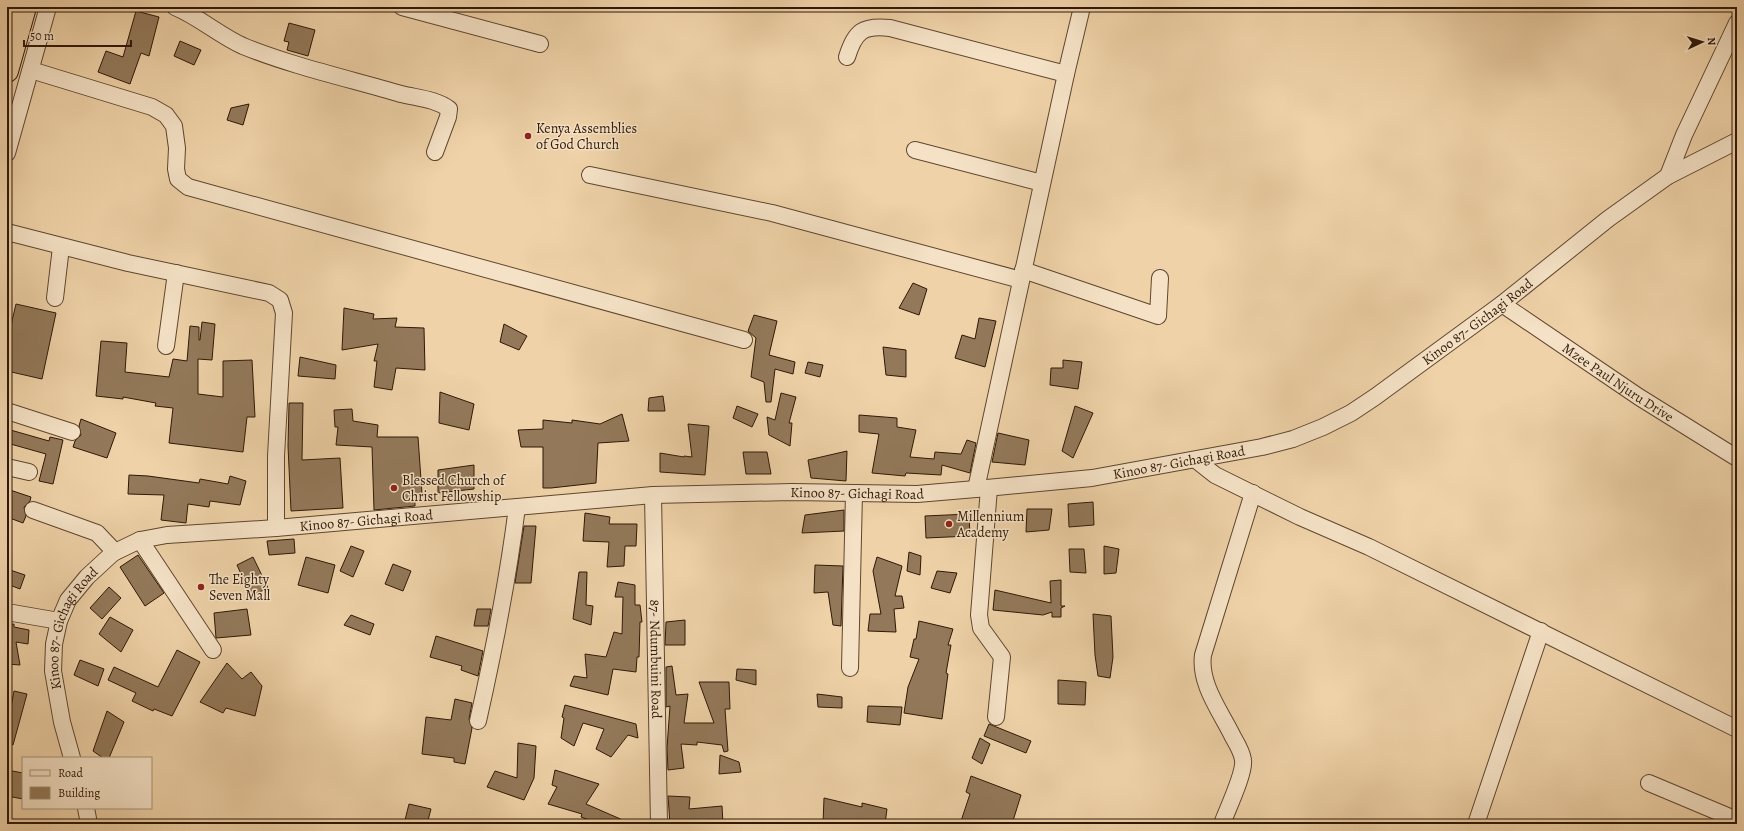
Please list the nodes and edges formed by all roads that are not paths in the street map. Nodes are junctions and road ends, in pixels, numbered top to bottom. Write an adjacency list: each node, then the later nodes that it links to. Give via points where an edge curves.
1 (25, 7): 8 (highway)
2 (48, 7): 9 (street)
3 (174, 7): 16 (street, via 189,13 221,35 243,46 400,94 442,103 449,109 448,117)
4 (402, 7): 7 (street)
5 (1082, 7): 13 (street)
6 (1737, 23): 19 (street, via 1684,135)
7 (540, 44)
8 (14, 48): 9 (street); 12 (highway)
9 (36, 51): 11 (street)
10 (847, 57): 13 (street, via 850,46 859,33 877,26)
11 (31, 70): 17 (street); 28 (street, via 152,107 166,115 174,126 178,179 188,187)
12 (7, 71)
13 (1066, 74): 20 (street)
14 (1737, 141): 19 (street, Kinoo 87- Gichagi Road)
15 (915, 150): 20 (street)
16 (435, 152)
17 (7, 153)
18 (590, 175): 24 (street, via 772,214)
19 (1668, 176): 27 (street, Kinoo 87- Gichagi Road, via 1608,219)
20 (1042, 183): 24 (street)
21 (7, 232): 22 (street)
22 (61, 247): 23 (street); 26 (street)
23 (176, 273): 29 (street); 42 (street, via 269,293 280,300 284,313 276,456)
24 (1022, 275): 25 (street, via 1158,316); 36 (street)
25 (1160, 278)
26 (55, 298)
27 (1502, 304): 32 (street, Mzee Paul Njuru Drive); 33 (street, Kinoo 87- Gichagi Road, via 1375,397 1337,420 1292,439)
28 (744, 340)
29 (166, 346)
30 (7, 411): 31 (street)
31 (72, 432)
32 (1737, 458)
33 (1196, 460): 36 (street, Kinoo 87- Gichagi Road, via 1092,478); 38 (street, via 1215,475)
34 (7, 467): 35 (street)
35 (29, 472)
36 (982, 488): 37 (street, Kinoo 87- Gichagi Road, via 917,494); 50 (street, via 979,615 981,628 1002,657)
37 (854, 493): 39 (street, Kinoo 87- Gichagi Road); 49 (street)
38 (1253, 494): 47 (street, via 1369,547); 59 (street, via 1202,655 1202,673 1243,760)
39 (653, 495): 40 (street, Kinoo 87- Gichagi Road); 58 (street, 87- Ndumbuini Road)
40 (517, 507): 42 (street, Kinoo 87- Gichagi Road); 51 (street, via 512,551)
41 (33, 510): 44 (street, via 97,533)
42 (276, 528): 43 (street, Kinoo 87- Gichagi Road, via 167,535)
43 (140, 540): 44 (street, Kinoo 87- Gichagi Road); 48 (street)
44 (115, 552): 46 (street, Kinoo 87- Gichagi Road, via 87,577 68,600)
45 (7, 612): 46 (street)
46 (59, 621): 53 (street, Kinoo 87- Gichagi Road, via 54,644 53,671 62,722)
47 (1541, 632): 52 (street); 60 (street)
48 (214, 650)
49 (850, 668)
50 (996, 717)
51 (478, 721)
52 (1737, 730)
53 (72, 757)
54 (1649, 783): 56 (street)
55 (86, 809): 57 (street)
56 (1737, 820)
57 (89, 824)
58 (659, 824)
59 (1222, 824)
60 (1476, 824)

